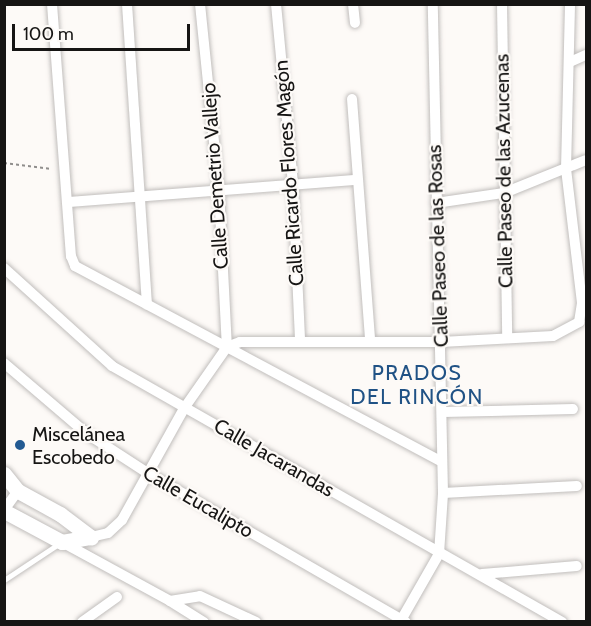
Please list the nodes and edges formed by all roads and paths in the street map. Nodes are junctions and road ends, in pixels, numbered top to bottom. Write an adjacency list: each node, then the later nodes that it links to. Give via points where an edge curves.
1 (52, 4): 16 (street)
2 (127, 4): 21 (street)
3 (200, 4): 19 (street, Calle Demetrio Vallejo)
4 (276, 4): 18 (street, Calle Ricardo Flores Magón)
5 (353, 4): 9 (street)
6 (433, 4): 23 (street, Calle Paseo de las Rosas)
7 (501, 4): 20 (street, Calle Paseo de las Azucenas)
8 (570, 4): 11 (street)
9 (355, 23)
10 (586, 55): 11 (street)
11 (570, 62): 15 (street)
12 (352, 99): 17 (street)
13 (586, 160): 15 (street)
14 (4, 163): 16 (path)
15 (566, 170): 20 (street); 26 (street, via 582,303 579,322 553,336)
16 (67, 171): 22 (street)
17 (357, 180): 18 (street); 28 (street)
18 (292, 185): 19 (street); 27 (street, Calle Ricardo Flores Magón)
19 (219, 190): 21 (street); 30 (street, Calle Demetrio Vallejo)
20 (504, 193): 23 (street); 26 (street, Calle Paseo de las Azucenas)
21 (142, 196): 22 (street); 25 (street)
22 (69, 202): 25 (street, via 72,262 89,277)
23 (436, 203): 29 (street, Calle Paseo de las Rosas)
24 (4, 268): 32 (street, Calle Jacarandas, via 112,366)
25 (147, 304): 30 (street)
26 (507, 337): 29 (street)
27 (300, 341): 28 (street); 30 (street, via 240,342)
28 (370, 341): 29 (street)
29 (441, 342): 34 (street, Calle Paseo de las Rosas)
30 (227, 347): 32 (street); 35 (street)
31 (4, 363): 36 (street, Calle Eucalipto, via 86,433)
32 (185, 407): 36 (street); 44 (street, Calle Jacarandas)
33 (573, 409): 34 (street)
34 (442, 412): 35 (street, Calle Paseo de las Rosas)
35 (442, 462): 40 (street, Calle Paseo de las Rosas)
36 (146, 472): 42 (street, via 122,520 108,533); 53 (street, Calle Eucalipto)
37 (4, 474): 39 (street)
38 (577, 486): 40 (street)
39 (18, 491): 41 (street); 42 (street)
40 (443, 493): 44 (street, Calle Paseo de las Rosas)
41 (4, 510): 43 (street)
42 (91, 537): 43 (street)
43 (62, 542): 47 (lane); 49 (street)
44 (439, 554): 46 (street, Calle Jacarandas); 53 (street, Calle Paseo de las Rosas)
45 (577, 566): 46 (street)
46 (481, 574): 54 (street, Calle Jacarandas)
47 (4, 580)
48 (117, 597): 50 (street)
49 (170, 601): 51 (street); 52 (street, via 189,595 213,600)
50 (82, 621)
51 (204, 621)
52 (256, 621)
53 (402, 621)
54 (562, 621)

